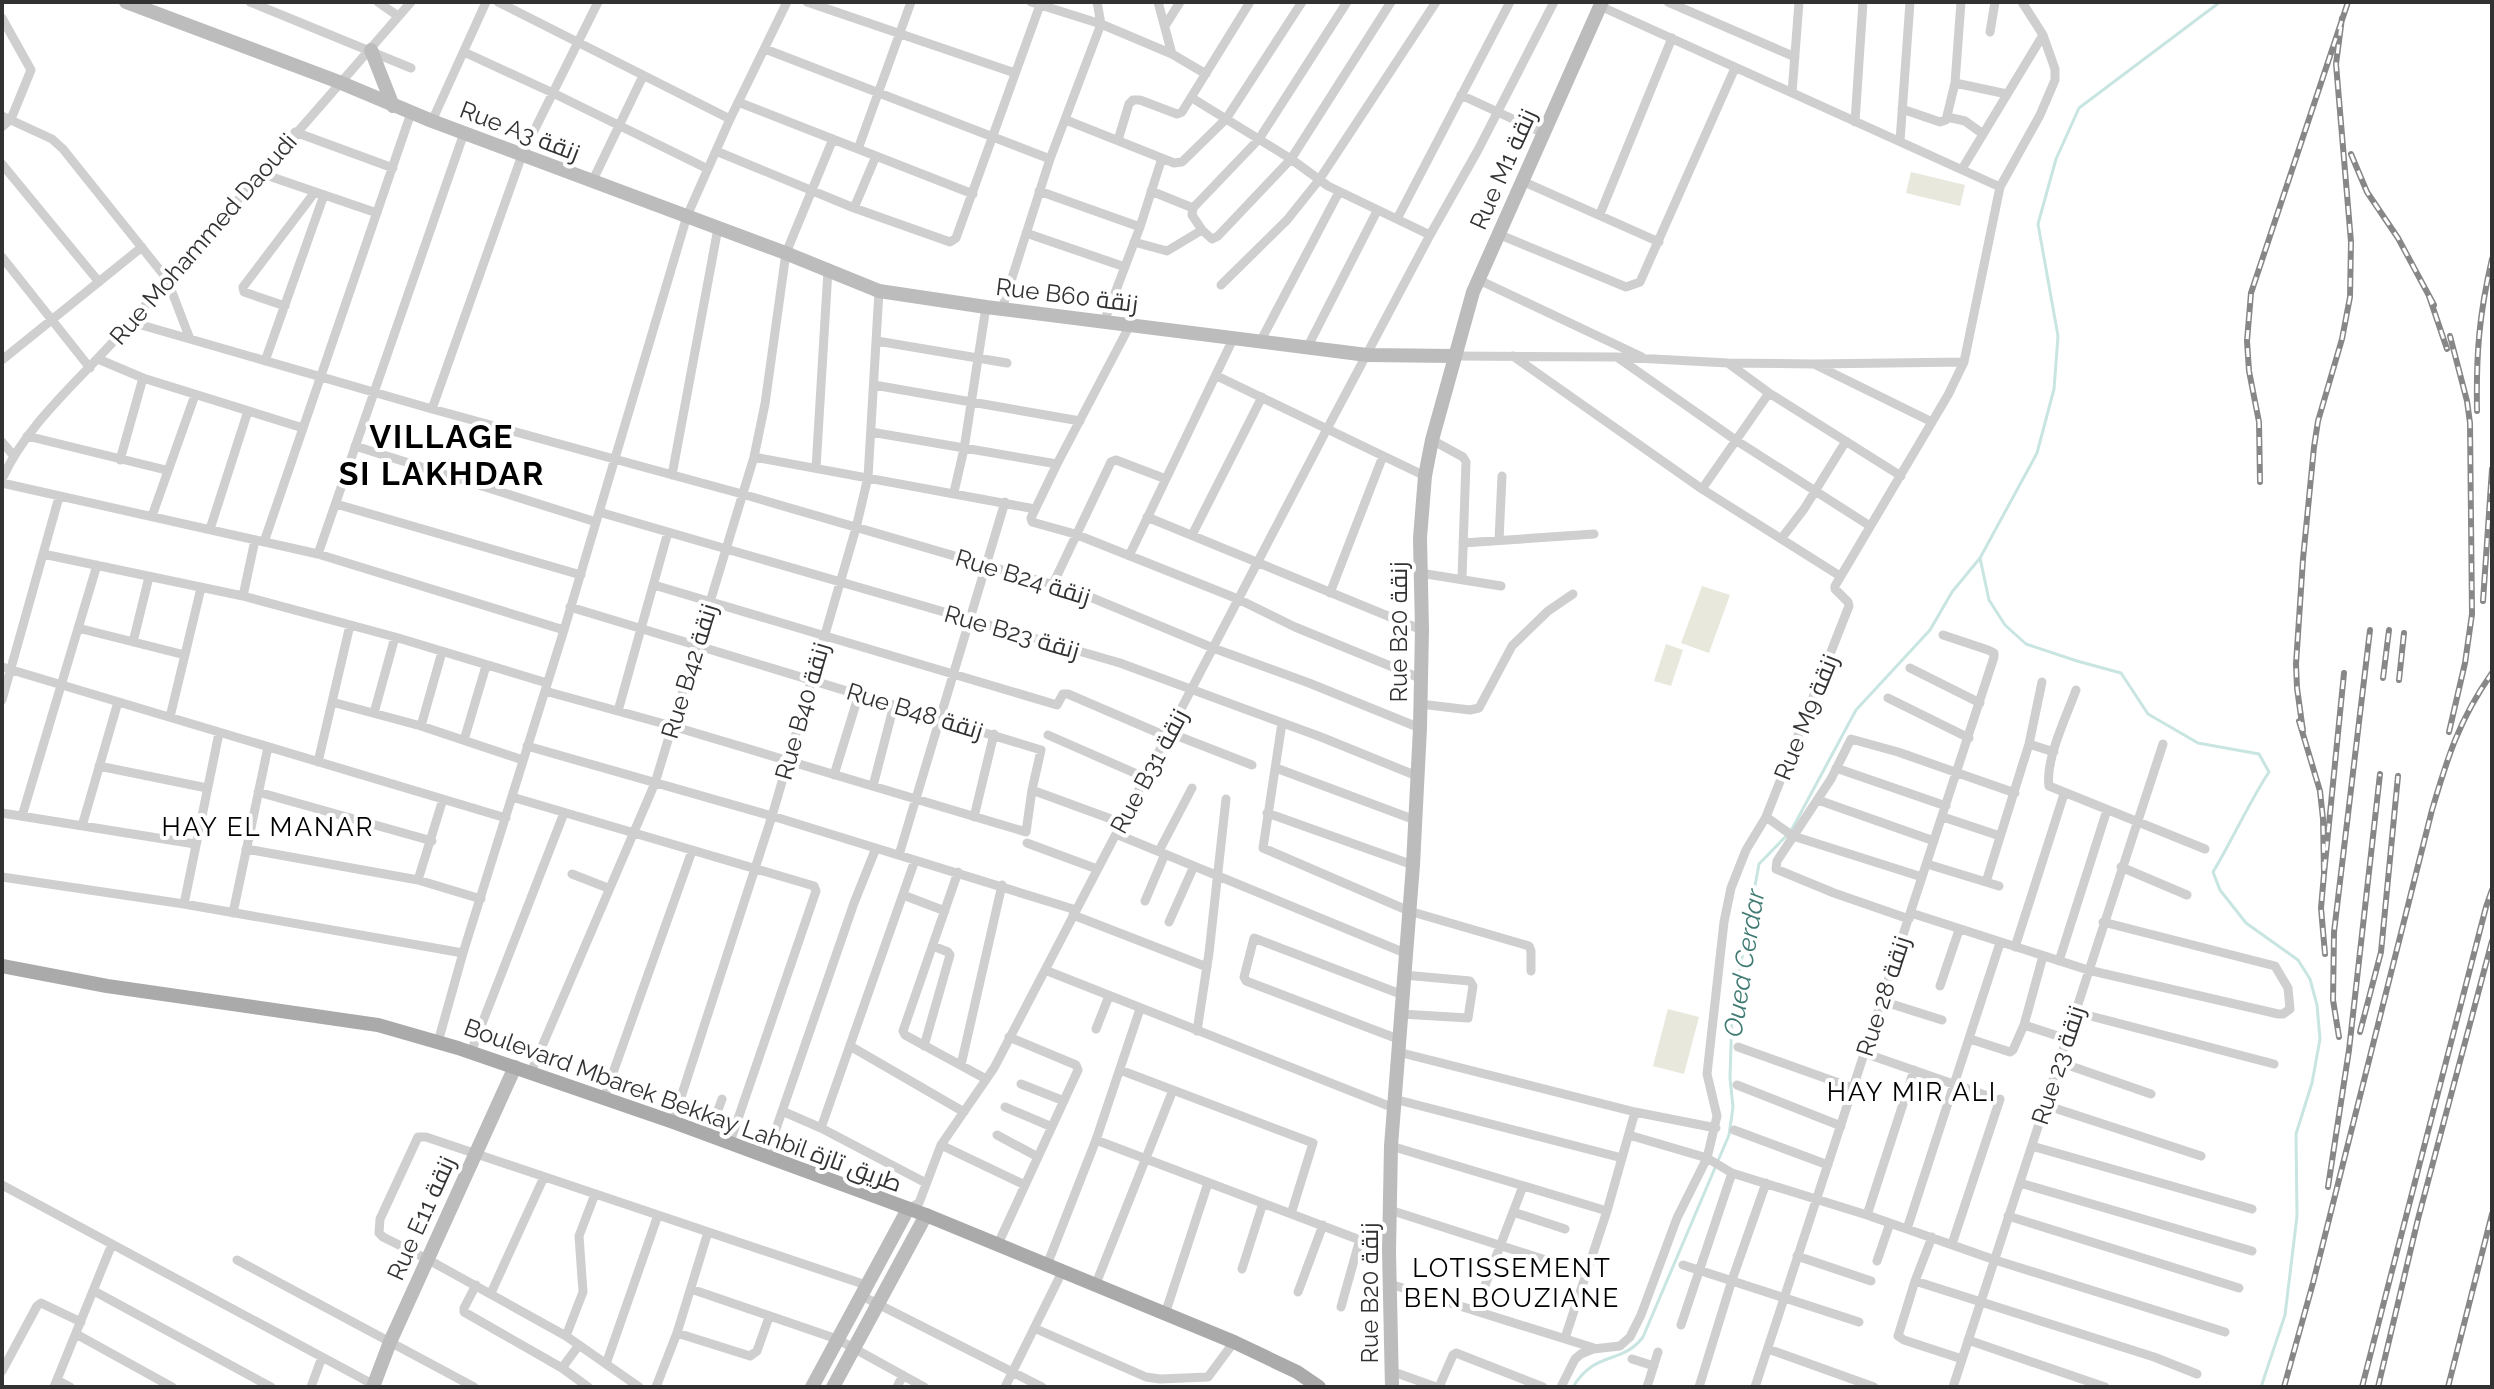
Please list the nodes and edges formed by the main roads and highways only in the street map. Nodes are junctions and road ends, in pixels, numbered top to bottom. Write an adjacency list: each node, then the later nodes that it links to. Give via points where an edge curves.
1 (2, 966): 2 (main road, Boulevard Mbarek Bekkay Lahbil طريق تازة, via 378,1025 471,1052 918,1209 1234,1342)
2 (1319, 1387)

